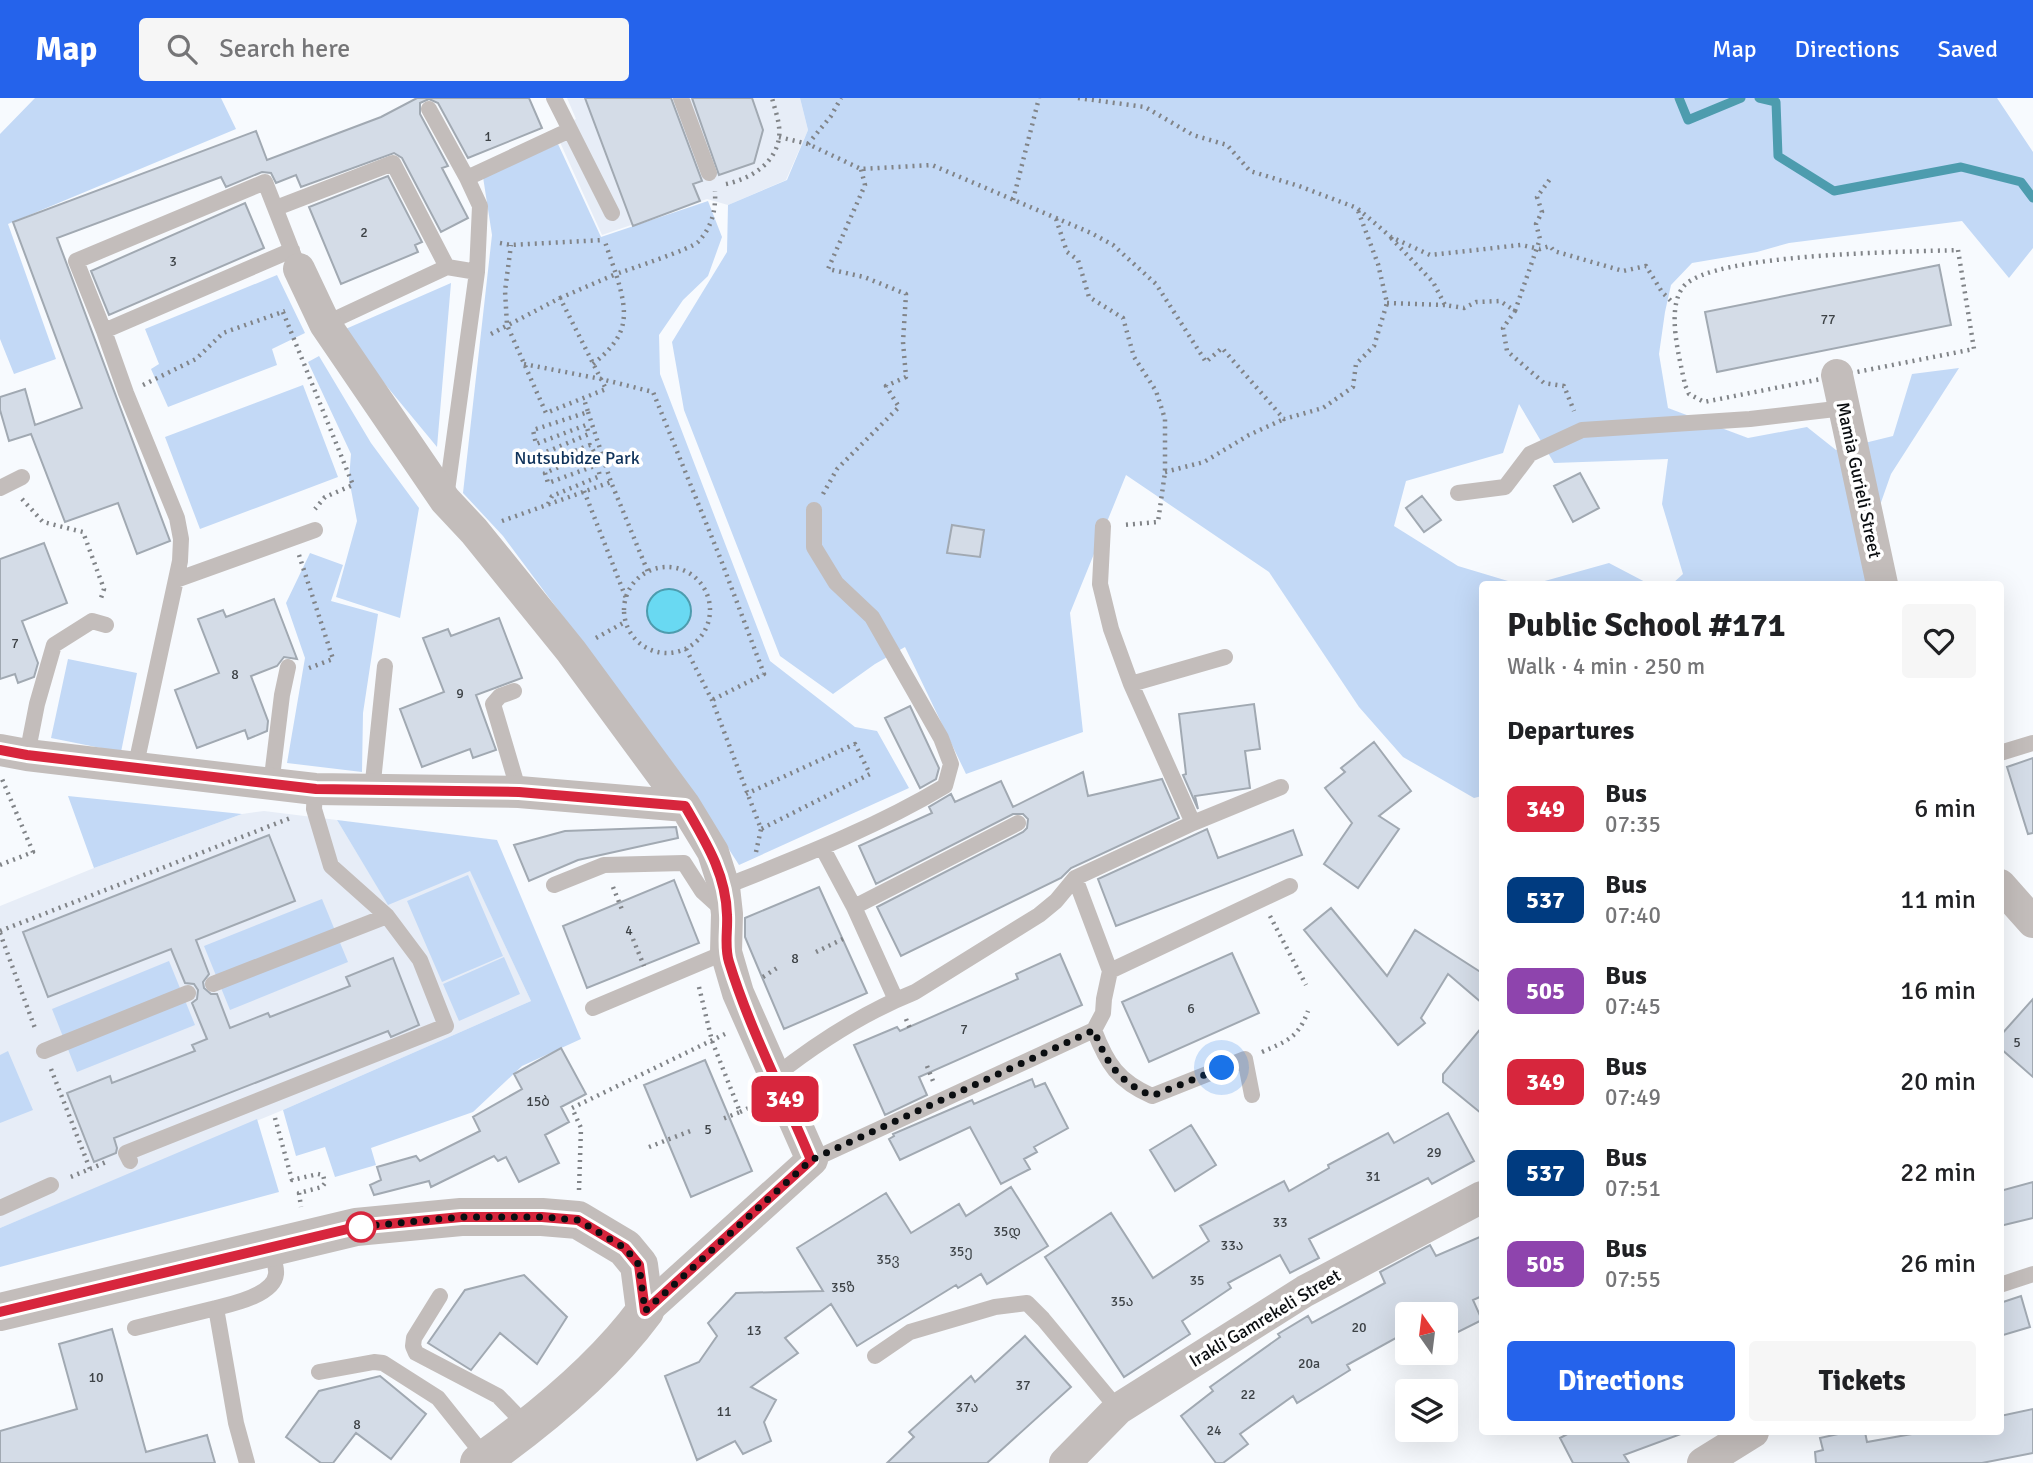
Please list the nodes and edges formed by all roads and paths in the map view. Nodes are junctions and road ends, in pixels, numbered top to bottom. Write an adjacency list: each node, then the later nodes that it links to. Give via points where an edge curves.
1 (554, 98): 8 (lane)
2 (681, 98): 12 (lane)
3 (772, 98): 9 (path)
4 (841, 98): 10 (path)
5 (1039, 98): 15 (path)
6 (1078, 98): 17 (path, via 1145,107 1193,135 1227,145 1250,171)
7 (429, 109): 13 (lane)
8 (570, 130): 13 (lane); 18 (lane)
9 (779, 137): 10 (path); 26 (path, via 758,173 715,186 716,208 696,244)
10 (808, 144): 11 (path)
11 (861, 169): 15 (path, via 932,165); 54 (path, via 865,185 828,269 906,294 906,377 886,386 899,407 837,469)
12 (709, 173)
13 (467, 178): 21 (lane, via 480,206)
14 (1550, 179): 31 (path, via 1537,197 1542,212 1535,224 1540,239)
15 (1013, 200): 19 (path)
16 (276, 208): 23 (lane); 24 (lane, via 393,163); 35 (lane, via 265,182 76,261)
17 (1357, 208): 20 (path); 28 (path)
18 (612, 212)
19 (1056, 218): 45 (path, via 1113,245 1156,284 1206,362 1222,348); 47 (path, via 1067,252 1078,260 1089,297 1123,318 1134,357 1157,391 1165,419)
20 (1391, 237): 29 (path, via 1430,255 1550,246 1623,271 1646,267); 30 (path, via 1433,282)
21 (479, 239): 22 (path); 25 (lane)
22 (511, 245): 26 (path, via 603,240); 34 (path, via 505,291)
23 (296, 260): 33 (street); 35 (lane)
24 (447, 267): 25 (lane); 33 (lane)
25 (477, 272): 36 (lane)
26 (615, 274): 27 (path); 37 (path, via 625,303 624,321 614,346)
27 (560, 298): 34 (path); 37 (path)
28 (1387, 303): 30 (path); 45 (path, via 1374,346 1356,364 1353,387 1323,408)
29 (1674, 304): 39 (path, via 1685,385 1689,394 1704,401); 39 (path, via 1684,286 1704,273 1740,266 1786,258 1958,250 1974,349)
30 (1445, 305): 31 (path, via 1464,308 1476,302 1500,301)
31 (1515, 311): 46 (path, via 1503,328 1507,351 1544,383 1564,386)
32 (283, 312): 33 (path); 41 (path, via 223,333 196,359); 58 (path, via 354,485 325,497)
33 (318, 312): 52 (street)
34 (507, 325): 36 (path); 38 (path)
35 (104, 331): 41 (lane)
36 (468, 346): 52 (lane)
37 (593, 364): 40 (path)
38 (524, 365): 40 (path); 42 (path, via 546,413)
39 (1837, 375): 43 (street, Mamia Gurieli Street)
40 (601, 379): 42 (path, via 606,389); 70 (path, via 653,392 764,674)
41 (126, 393): 60 (lane, via 177,518 181,539)
42 (584, 399): 44 (path)
43 (1844, 408): 46 (lane); 61 (street, Mamia Gurieli Street)
44 (588, 412): 48 (path); 53 (path, via 533,430 536,444 586,425 589,434 539,455 542,464 590,445 594,452 545,473 548,483 597,465 600,476 552,496)
45 (1284, 419): 47 (path, via 1204,462)
46 (1582, 430): 51 (lane, via 1530,454 1505,487)
47 (1165, 472): 55 (path, via 1158,522)
48 (611, 482): 50 (path); 59 (path)
49 (10, 483): 63 (path, via 43,522 83,532 104,589)
50 (584, 491): 53 (path); 62 (path)
51 (1458, 493)
52 (446, 500): 57 (street)
53 (548, 504): 57 (path)
54 (814, 510): 85 (lane, via 814,547 836,583 872,617 942,738 951,764 945,786 901,812)
55 (1103, 526): 68 (lane, via 1100,584)
56 (315, 530): 58 (lane)
57 (474, 531): 82 (street)
58 (293, 538): 60 (lane); 67 (path, via 333,659)
59 (648, 572): 62 (path, via 635,582); 64 (path, via 680,569 697,579 707,593 709,619 704,634)
60 (176, 580): 74 (lane)
61 (1881, 581)
62 (627, 598): 64 (path, via 626,621 636,640 657,652)
63 (99, 623): 73 (lane, via 54,645 37,704)
64 (687, 649): 70 (path)
65 (1225, 657): 68 (lane)
66 (385, 666): 78 (lane)
67 (286, 673): 76 (lane)
68 (1130, 684): 84 (lane)
69 (514, 691): 79 (lane, via 500,695 493,704)
70 (712, 700): 80 (path)
71 (2033, 743): 72 (lane)
72 (2004, 752)
73 (14, 753): 74 (street)
74 (135, 769): 76 (street)
75 (0, 774): 86 (path, via 33,852)
76 (271, 785): 81 (street)
77 (1280, 787): 84 (lane)
78 (372, 791): 79 (street); 81 (street)
79 (519, 792): 82 (street)
80 (746, 794): 80 (path, via 761,829 870,774 855,744)
81 (315, 799): 94 (lane, via 331,866); 96 (path)
82 (685, 806): 92 (street, via 713,852)
83 (1018, 823): 93 (lane)
84 (1194, 823): 87 (lane)
85 (822, 847): 92 (lane); 93 (lane)
86 (0, 865)
87 (1075, 878): 98 (lane); 103 (lane, via 1039,915)
88 (554, 885): 92 (lane, via 604,866 684,863 702,891)
89 (1290, 886): 91 (lane)
90 (2004, 890): 95 (street)
91 (1262, 900): 98 (lane); 100 (path)
92 (726, 901): 97 (street)
93 (854, 907): 103 (lane)
94 (387, 916): 99 (lane); 112 (lane, via 420,960 446,1026)
95 (2033, 922)
96 (0, 931)
97 (726, 952): 104 (lane); 106 (street)
98 (1110, 971): 107 (lane, via 1103,1013)
99 (213, 984)
100 (1306, 985)
101 (698, 988): 108 (path)
102 (188, 993): 110 (lane)
103 (896, 1000): 111 (lane, via 806,1052)
104 (593, 1008)
105 (1308, 1012): 109 (path, via 1301,1029)
106 (751, 1021): 108 (path); 111 (street)
107 (1094, 1030): 113 (lane, via 1105,1060 1135,1088 1152,1096 1245,1059); 117 (lane)
108 (712, 1041): 114 (path, via 740,1112); 122 (path, via 572,1108 581,1128)
109 (1284, 1043)
110 (44, 1051)
111 (775, 1076): 117 (street)
112 (269, 1096): 118 (lane, via 126,1153); 123 (path, via 292,1180 323,1175 322,1186 299,1192)
113 (1252, 1096)
114 (720, 1120)
115 (693, 1130): 116 (path)
116 (649, 1147)
117 (811, 1160): 129 (street)
118 (130, 1161)
119 (51, 1185): 121 (lane)
120 (1479, 1199): 134 (street, Irakli Gamrekeli Street, via 1305,1291)
121 (0, 1208)
122 (578, 1220): 123 (street, via 461,1217 356,1227); 129 (street, via 625,1248 639,1265)
123 (307, 1238): 124 (street)
124 (270, 1247): 128 (lane, via 276,1274 272,1285 246,1300); 130 (street)
125 (2033, 1274): 126 (lane)
126 (2004, 1284)
127 (440, 1296): 135 (lane, via 414,1338 416,1353 498,1396)
128 (216, 1308): 131 (lane); 138 (lane)
129 (645, 1311): 135 (street, via 626,1337)
130 (0, 1312)
131 (135, 1328)
132 (875, 1356): 134 (lane, via 910,1332 996,1307 1027,1303)
133 (319, 1372): 137 (lane, via 383,1363 438,1398)
134 (1118, 1409): 139 (street, Irakli Gamrekeli Street)
135 (528, 1427): 137 (street)
136 (1748, 1435): 140 (street)
137 (483, 1460)
138 (247, 1463)
139 (1065, 1463)
140 (1703, 1463)

